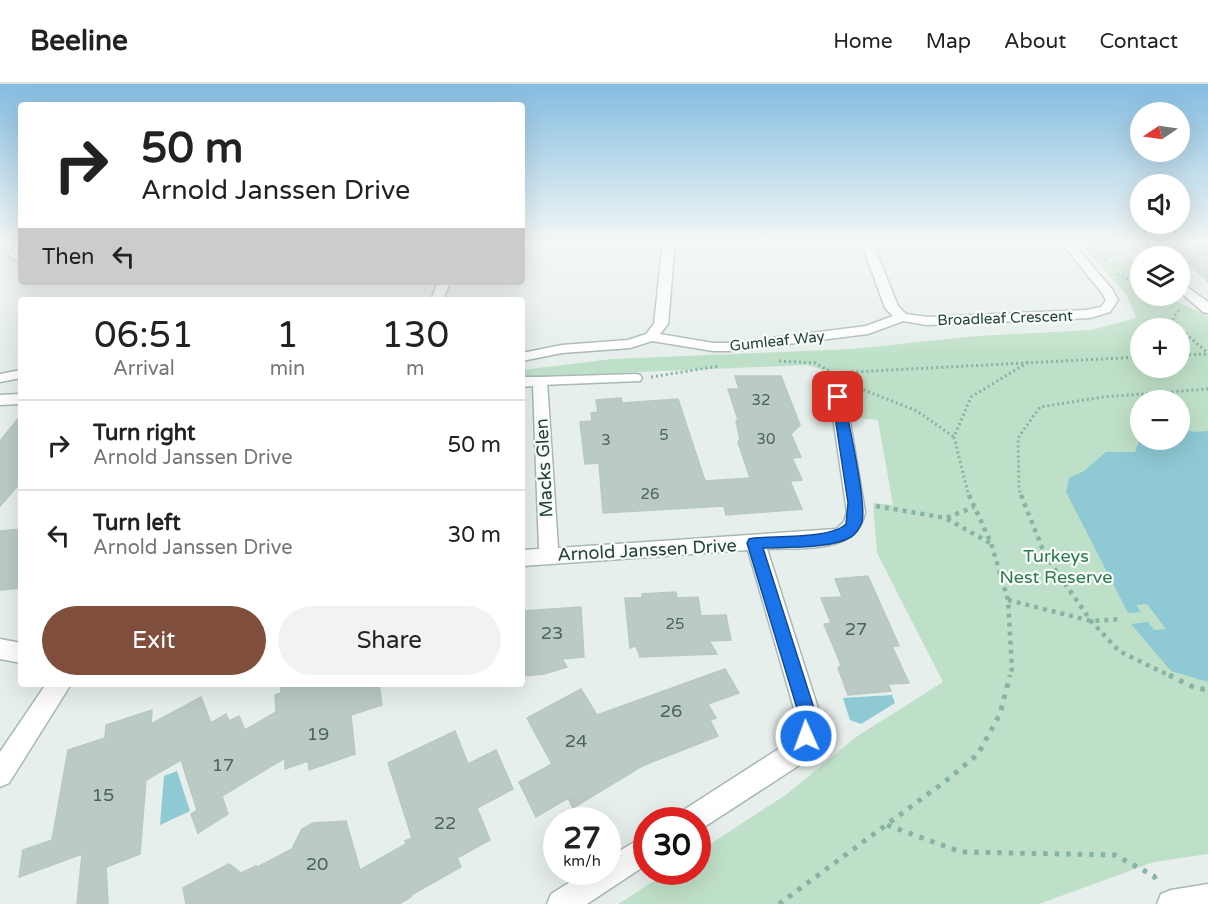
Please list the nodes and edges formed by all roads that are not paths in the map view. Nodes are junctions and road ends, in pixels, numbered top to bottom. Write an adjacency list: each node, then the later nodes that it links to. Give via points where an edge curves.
1 (665, 279): 7 (street, via 661,324)
2 (880, 279): 6 (street, via 889,303)
3 (1097, 279): 6 (street, Broadleaf Crescent, via 1108,292 1111,306 1086,314 927,321)
4 (1190, 294): 5 (street)
5 (1208, 309)
6 (902, 317): 7 (street, Gumleaf Way, via 868,330 732,347)
7 (651, 337): 8 (street, via 630,344)
8 (525, 356)
9 (18, 375): 10 (street)
10 (0, 378)
11 (636, 378): 12 (lane)
12 (540, 381): 13 (street); 18 (street, Macks Glen)
13 (525, 382)
14 (838, 397): 17 (street, Arnold Janssen Drive, via 855,503 852,528 838,537)
15 (18, 399): 16 (street)
16 (0, 400)
17 (754, 543): 18 (street, Arnold Janssen Drive); 24 (street, via 809,721 800,748)
18 (549, 555): 19 (street, Arnold Janssen Drive)
19 (525, 558)
20 (0, 649): 21 (street)
21 (18, 652)
22 (57, 687): 23 (street)
23 (0, 774)
24 (711, 807)
25 (633, 857): 28 (street)
26 (1165, 895): 27 (street)
27 (1206, 900)
28 (561, 904)

